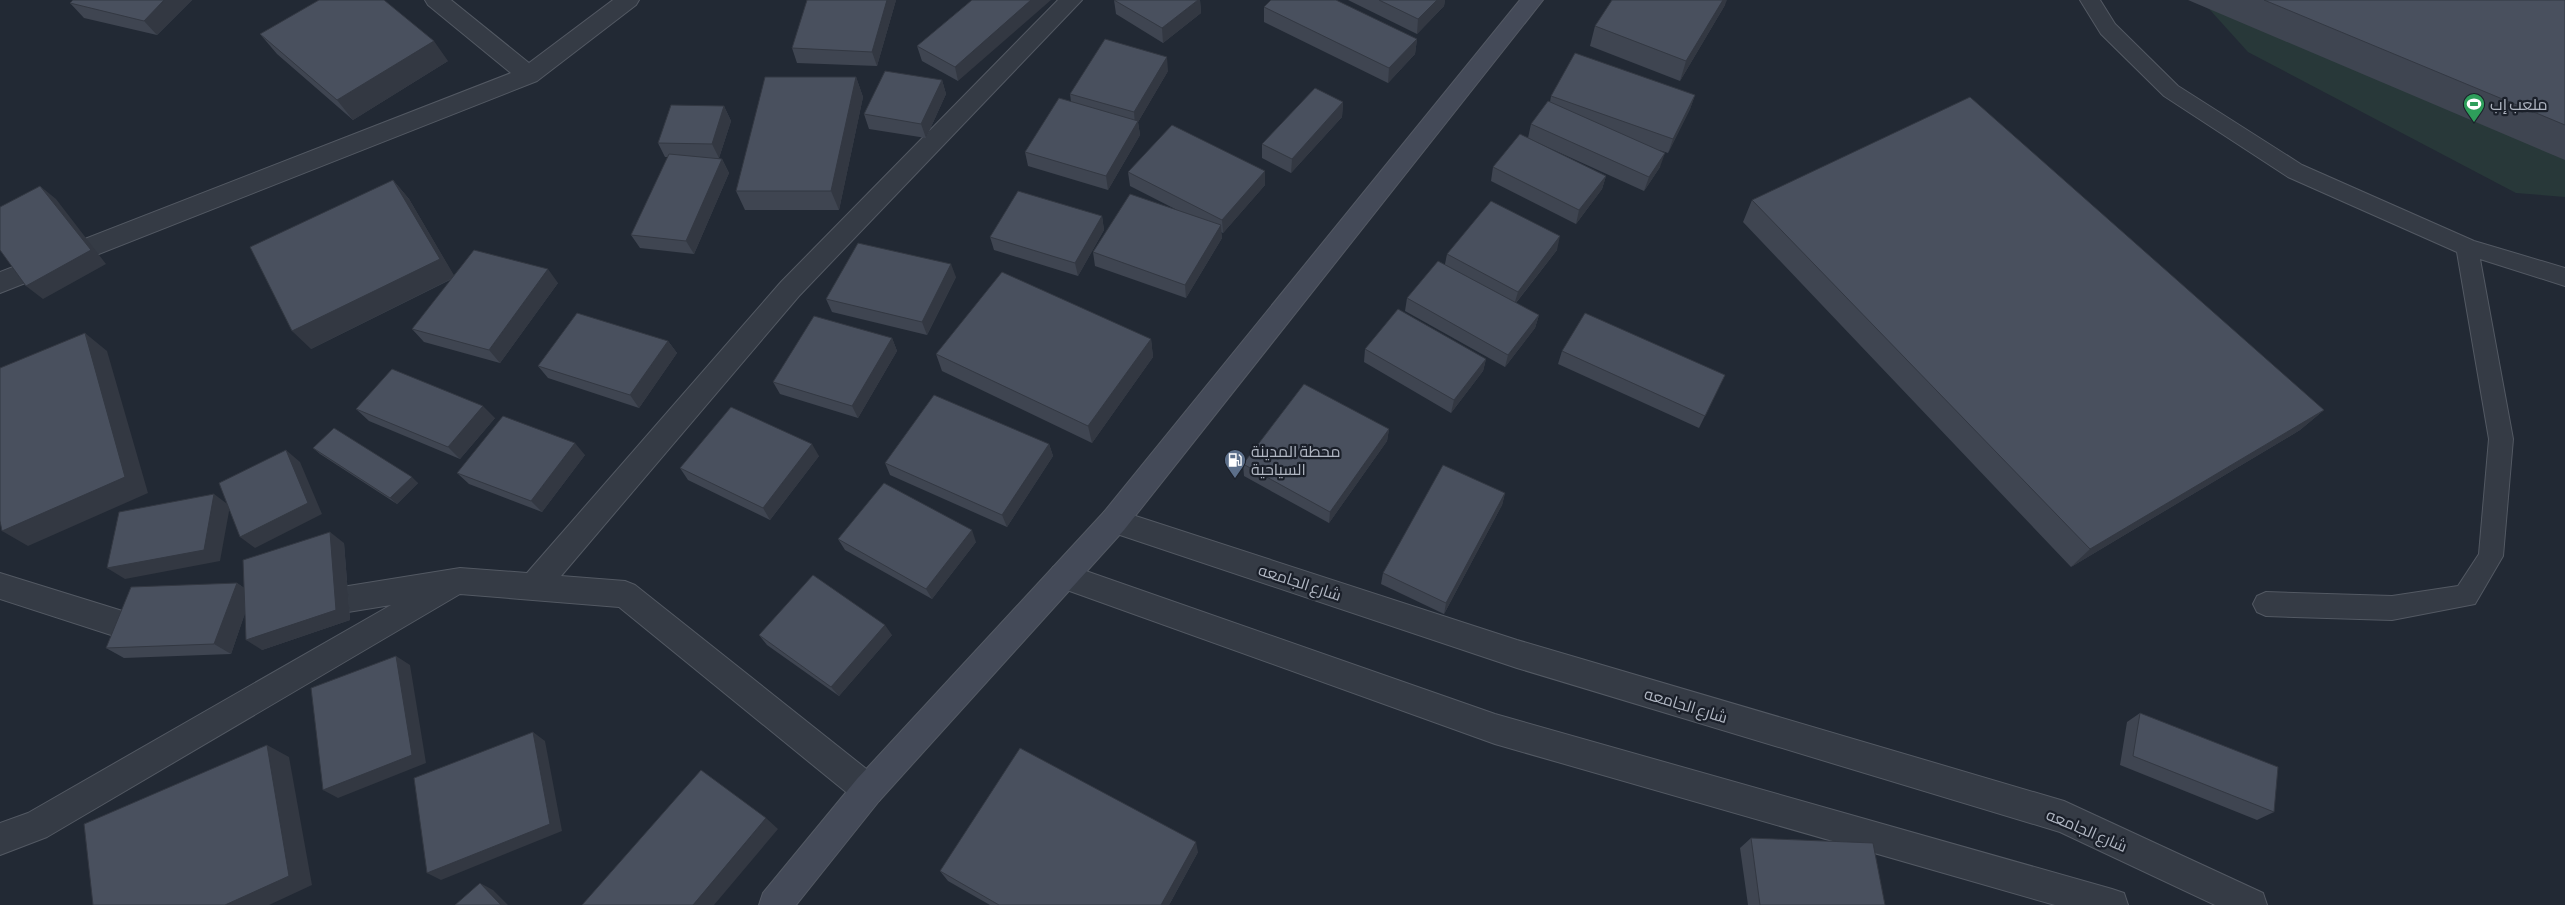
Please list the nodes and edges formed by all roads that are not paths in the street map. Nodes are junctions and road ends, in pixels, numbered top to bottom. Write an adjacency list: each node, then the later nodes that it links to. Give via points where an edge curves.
1 (436, 0): 6 (street)
2 (628, 0): 6 (street)
3 (1071, 0): 14 (street, via 790,289)
4 (1532, 0): 10 (main road)
5 (2090, 0): 7 (lane, via 2108,29 2171,91 2295,171)
6 (529, 74): 9 (street)
7 (2466, 247): 8 (lane); 15 (lane, via 2500,439 2491,556 2466,596 2392,608)
8 (2565, 277)
9 (0, 283)
10 (1114, 521): 11 (main road); 22 (street, شارع الجامعه, via 1517,654 2064,817)
11 (1063, 576): 18 (main road); 21 (street, via 1495,729)
12 (460, 581): 14 (street); 16 (street); 19 (street, via 36,826)
13 (0, 586): 17 (street, via 145,632)
14 (534, 586): 18 (street, via 625,594)
15 (2266, 604)
16 (283, 610)
17 (174, 628)
18 (868, 790): 20 (main road)
19 (0, 839)
20 (776, 905)
21 (2111, 905)
22 (2251, 905)

